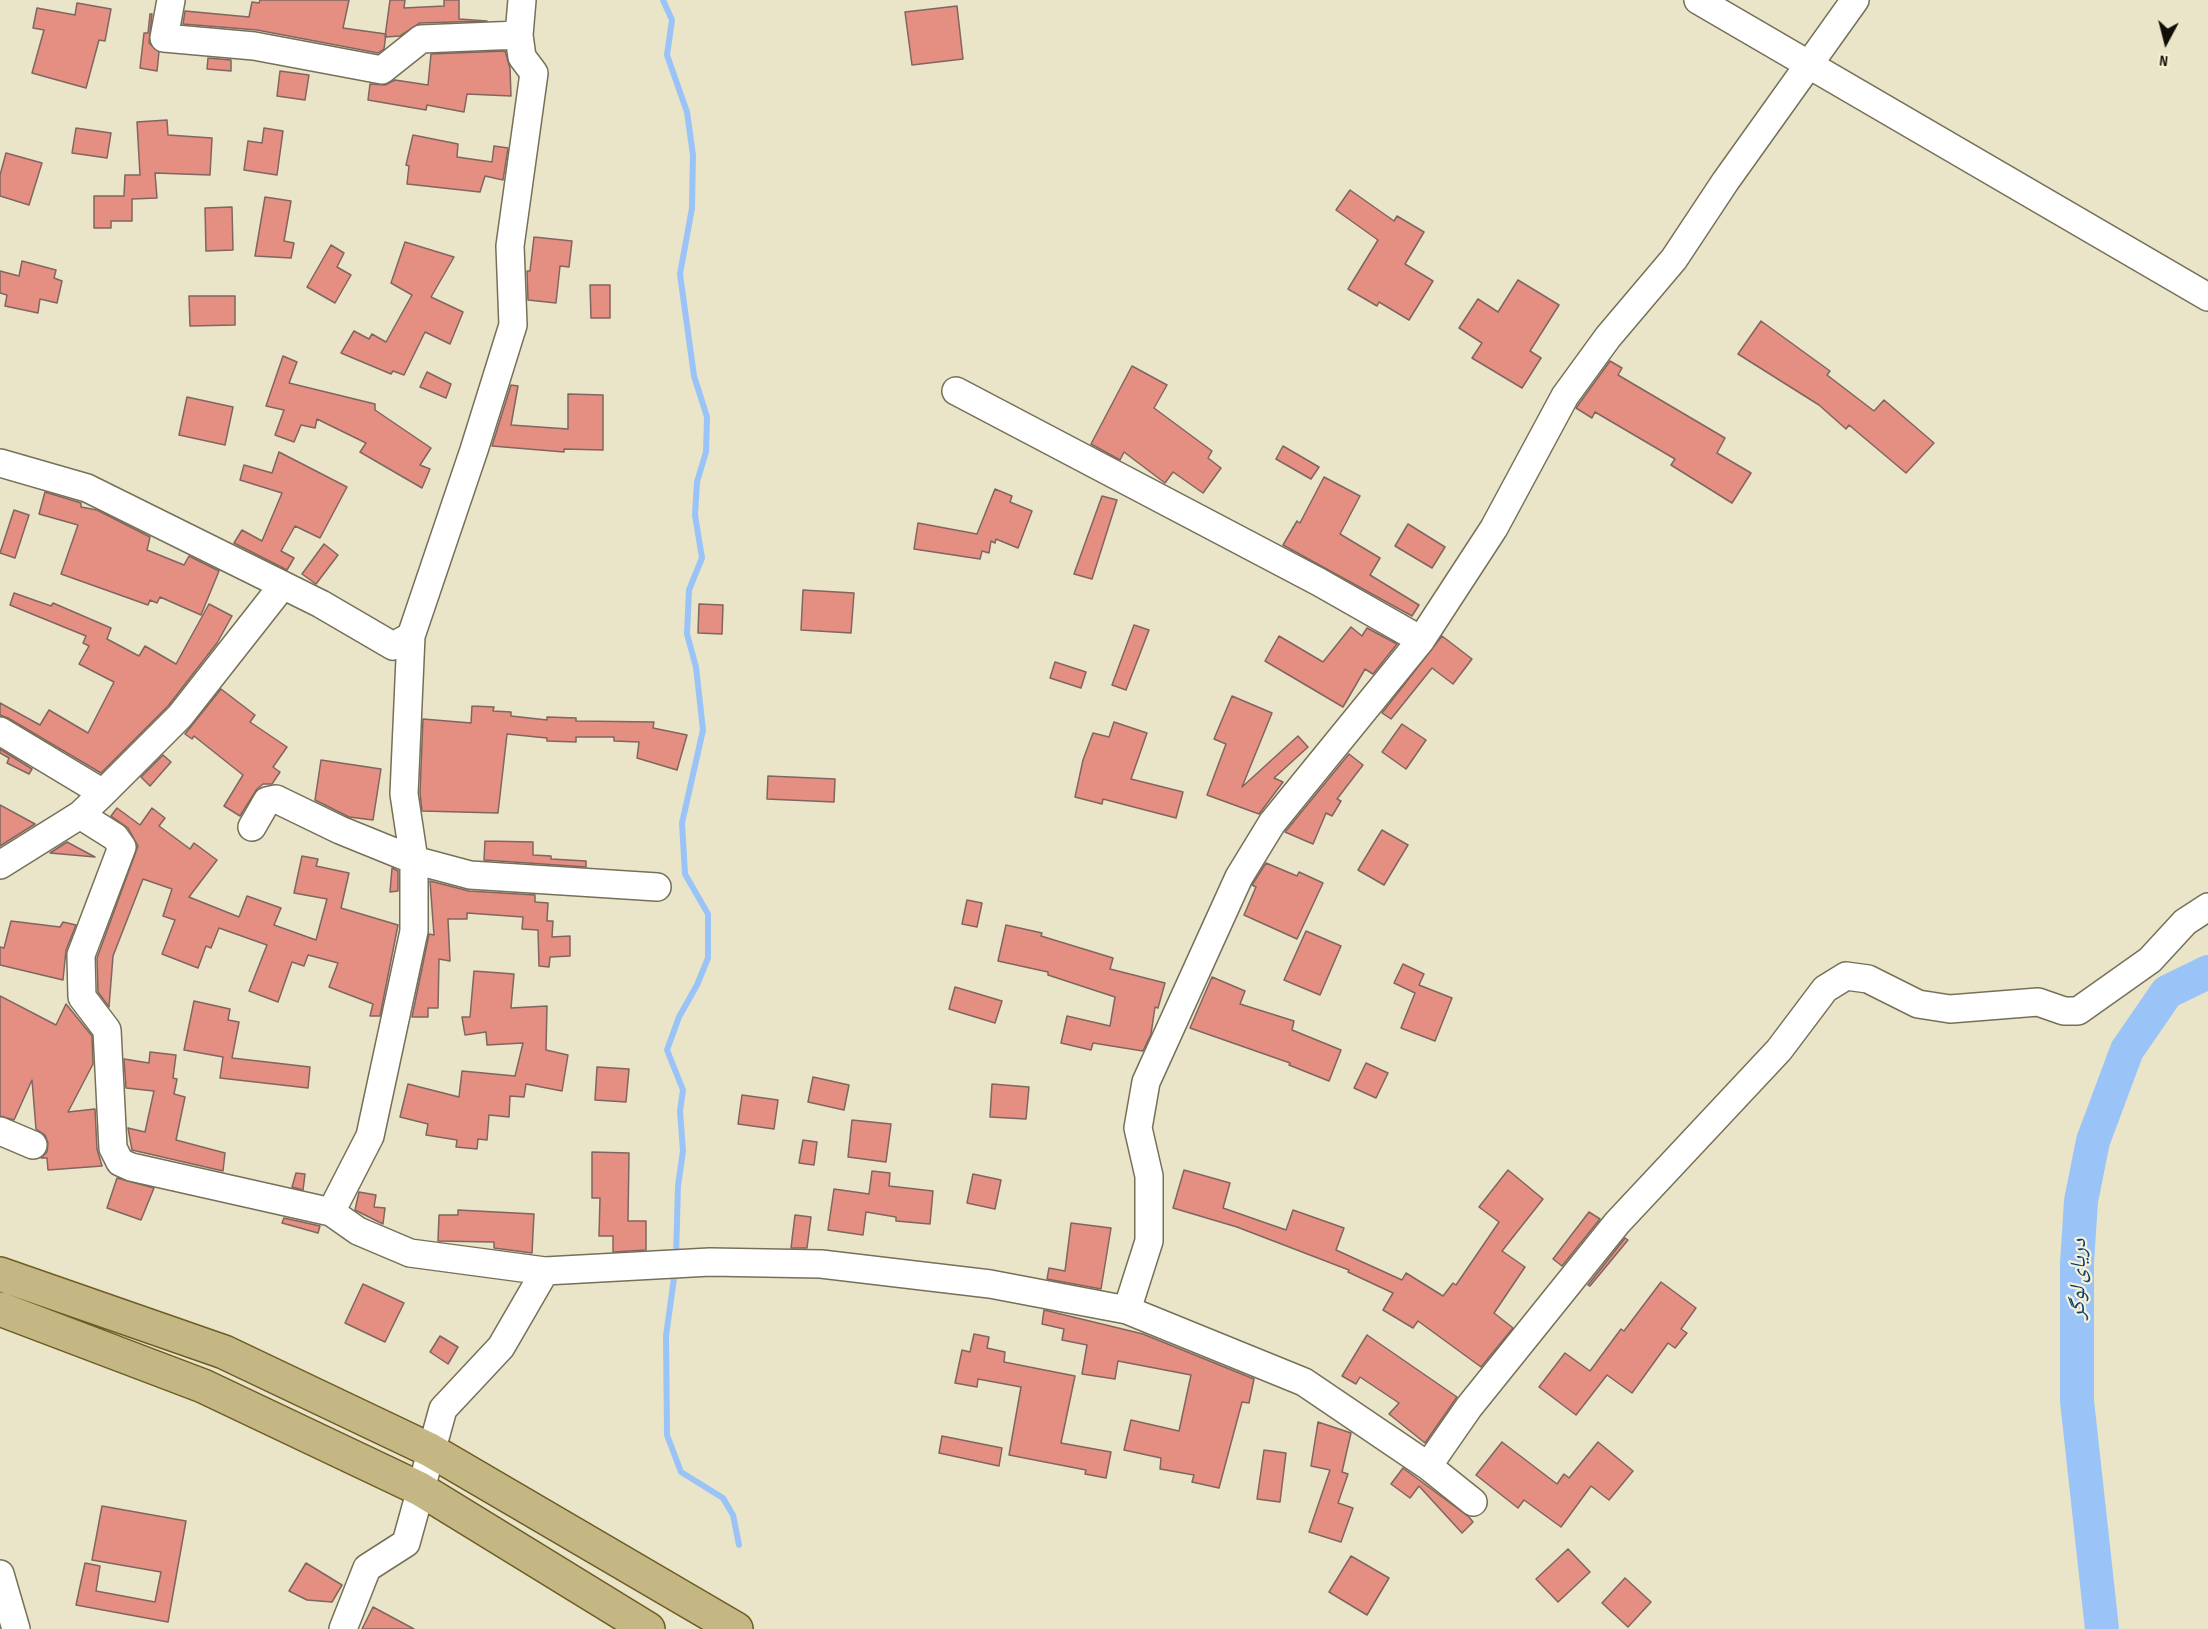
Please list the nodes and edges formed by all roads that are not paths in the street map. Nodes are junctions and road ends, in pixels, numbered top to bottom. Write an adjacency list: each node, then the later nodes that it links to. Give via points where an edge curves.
1 (171, 0): 5 (street, via 164,38 254,46 382,70 421,39)
2 (522, 0): 5 (street)
3 (1698, 0): 6 (street)
4 (1855, 0): 6 (street)
5 (519, 35): 11 (street, via 522,57 534,73 510,246 513,325)
6 (1809, 65): 7 (street); 12 (street, via 1674,259 1608,337 1565,396 1494,528)
7 (2208, 297)
8 (956, 391): 12 (street)
9 (0, 463): 10 (street, via 87,488)
10 (283, 585): 11 (street, via 393,646); 14 (street, via 180,716)
11 (411, 636): 17 (street, via 404,794)
12 (1421, 640): 27 (street, via 1272,823 1239,877 1146,1082 1138,1128 1149,1176 1149,1241)
13 (0, 731): 14 (street)
14 (103, 793): 15 (street)
15 (80, 815): 18 (street); 23 (street, via 115,837 122,847 81,955 82,997 107,1030 113,1148 120,1162)
16 (252, 827): 17 (street, via 267,801 276,799)
17 (414, 860): 19 (street, via 498,879); 23 (street, via 414,931 370,1137)
18 (0, 865)
19 (657, 887)
20 (2208, 907): 29 (street, via 2186,922 2150,960 2078,1011 2064,1011 2038,1002 1950,1009 1918,1004 1868,979 1846,976 1825,989 1779,1050 1617,1222)
21 (0, 1131): 22 (street)
22 (33, 1145)
23 (331, 1212): 24 (street, via 358,1231 410,1253)
24 (544, 1271): 27 (street, via 710,1262 843,1267 990,1284); 28 (street, via 501,1347 443,1409)
25 (0, 1274): 28 (main road, via 224,1352)
26 (0, 1309): 30 (main road, via 203,1386)
27 (1127, 1310): 29 (street, via 1304,1382)
28 (430, 1450): 30 (street); 36 (main road)
29 (1428, 1466): 31 (street)
30 (420, 1489): 34 (street, via 406,1543 367,1568); 35 (main road)
31 (1473, 1502)
32 (0, 1574): 33 (street)
33 (16, 1629)
34 (343, 1629)
35 (648, 1629)
36 (736, 1629)

